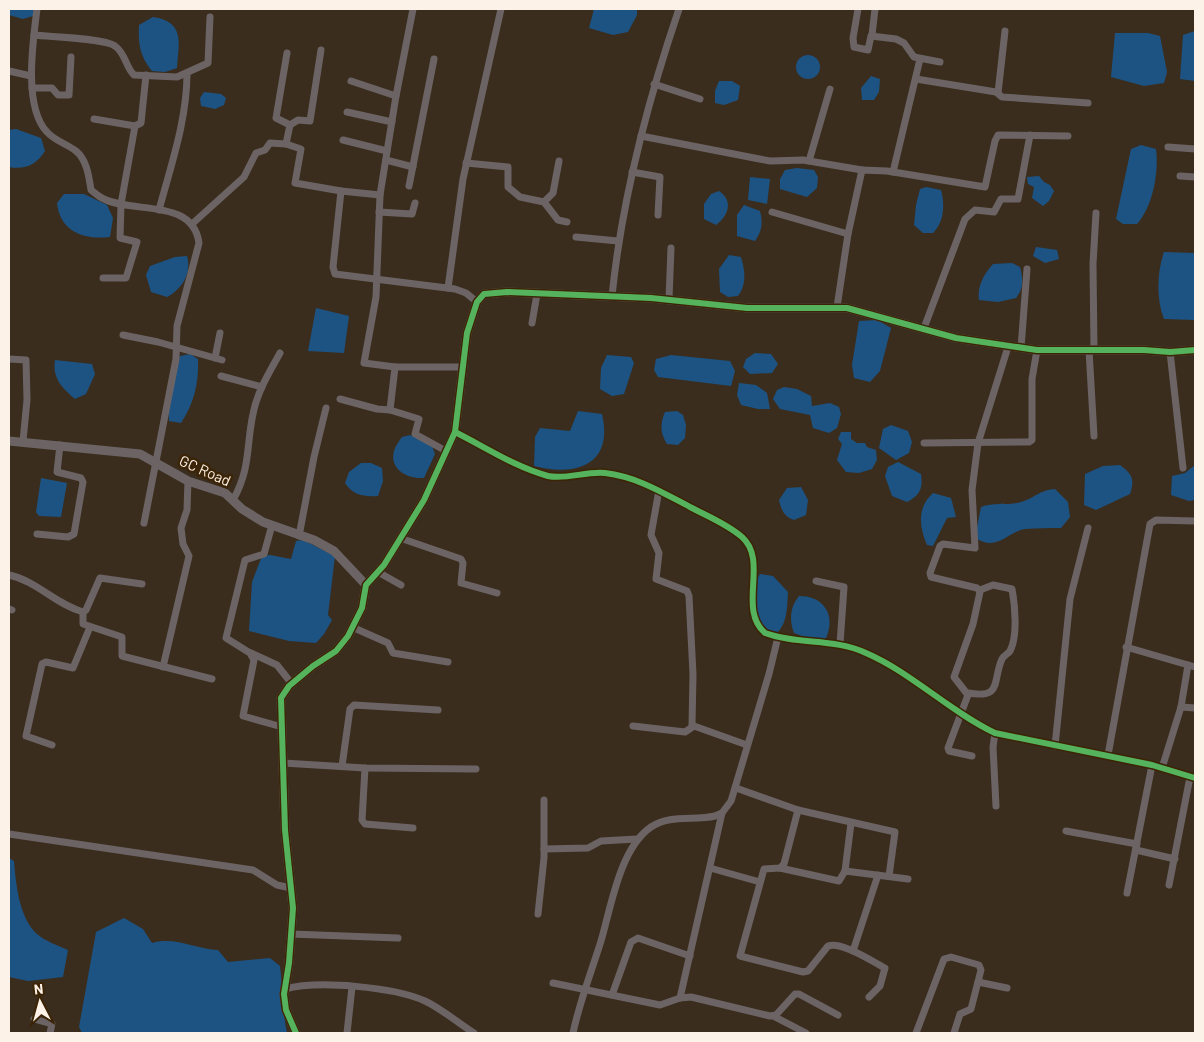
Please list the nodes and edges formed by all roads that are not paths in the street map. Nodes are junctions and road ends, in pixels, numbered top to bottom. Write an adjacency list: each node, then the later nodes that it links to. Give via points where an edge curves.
1 (37, 9): 9 (street)
2 (412, 9): 27 (street)
3 (501, 9): 46 (street)
4 (679, 9): 23 (street)
5 (858, 9): 10 (street, via 853,45 868,50)
6 (875, 9): 10 (street)
7 (210, 17): 18 (street, via 208,63)
8 (1005, 31): 26 (street)
9 (34, 35): 19 (street, via 114,46 126,57 128,69 134,75); 20 (street)
10 (872, 35): 15 (street, via 902,41 912,56)
11 (321, 50): 33 (street, via 310,121 298,120)
12 (287, 53): 33 (street, via 276,118)
13 (71, 57): 24 (street, via 69,95 58,95 52,88)
14 (434, 58): 47 (street)
15 (920, 59): 16 (street); 21 (street)
16 (940, 62)
17 (9, 72): 20 (street)
18 (187, 73): 19 (street, via 177,77); 59 (street, via 187,97 181,127)
19 (146, 75): 34 (street, via 141,123)
20 (31, 76): 24 (street)
21 (916, 79): 26 (street); 50 (street)
22 (351, 81): 27 (street)
23 (654, 84): 28 (street); 36 (street)
24 (32, 88): 58 (street, via 34,106 46,132 77,152 85,163 91,190)
25 (830, 89): 45 (street)
26 (998, 93): 29 (street, via 1001,97)
27 (396, 96): 32 (street)
28 (700, 99)
29 (1088, 103)
30 (347, 112): 32 (street)
31 (94, 119): 34 (street)
32 (392, 122): 42 (street)
33 (290, 125): 39 (street)
34 (135, 126): 58 (street)
35 (1030, 135): 37 (street); 50 (street, via 1002,134 996,138 985,188); 80 (street, via 1018,199 1001,199 992,212 975,210 968,215 950,254)
36 (641, 136): 45 (street, via 770,161); 49 (street)
37 (1068, 136)
38 (343, 140): 42 (street)
39 (286, 144): 54 (street, via 301,149 295,183); 65 (street, via 270,143 265,150 256,153 244,177)
40 (1168, 146): 41 (street)
41 (1195, 149)
42 (387, 151): 43 (street)
43 (386, 160): 47 (street); 55 (street)
44 (559, 161): 56 (street, via 552,193)
45 (809, 161): 48 (street)
46 (466, 163): 56 (street, via 508,167 508,187 520,197); 73 (street)
47 (414, 167): 53 (street)
48 (862, 170): 50 (street); 66 (street)
49 (632, 172): 63 (street, via 660,177); 68 (street)
50 (893, 172)
51 (1180, 176): 52 (street)
52 (1195, 178)
53 (408, 186)
54 (341, 191): 55 (street); 72 (street, via 335,274)
55 (380, 195): 60 (street)
56 (544, 202): 64 (street, via 558,220)
57 (414, 203): 60 (street, via 412,214)
58 (120, 204): 59 (street); 71 (street, via 120,238 137,242 126,278)
59 (159, 210): 65 (street, via 184,217)
60 (380, 212): 72 (street)
61 (772, 212): 66 (street)
62 (1096, 213): 87 (street)
63 (658, 215)
64 (566, 222)
65 (192, 224): 83 (street, via 197,229 199,243 177,326)
66 (848, 234): 78 (street)
67 (576, 237): 68 (street)
68 (618, 240): 75 (street)
69 (671, 248): 76 (street)
70 (1027, 269): 85 (street)
71 (103, 278)
72 (376, 278): 73 (street); 92 (street, via 376,297 364,363)
73 (448, 288): 77 (street, via 466,293)
74 (536, 294): 75 (street); 77 (street, via 494,292 484,294); 79 (street)
75 (612, 296): 76 (street)
76 (669, 299): 78 (street, via 746,308)
77 (477, 302): 93 (street, via 467,333)
78 (837, 307): 80 (street)
79 (532, 322)
80 (924, 328): 84 (street, via 956,338)
81 (220, 333): 83 (street, via 219,359)
82 (123, 335): 83 (street)
83 (176, 347): 107 (street)
84 (1008, 347): 85 (street); 104 (street)
85 (1021, 348): 86 (street)
86 (1037, 350): 87 (street); 104 (street, via 1032,379 1032,440)
87 (1092, 350): 89 (street); 100 (street)
88 (1195, 350): 89 (street)
89 (1170, 352): 108 (street)
90 (280, 354): 95 (street)
91 (9, 359): 102 (street, via 26,360)
92 (395, 367): 93 (street); 98 (street)
93 (463, 367): 99 (street)
94 (220, 376): 95 (street)
95 (262, 387): 111 (street, via 253,414 248,460)
96 (340, 399): 98 (street)
97 (326, 408): 117 (street)
98 (390, 410): 106 (street, via 419,419 415,434)
99 (455, 432): 106 (street); 110 (street, via 526,468 550,476 605,473 636,479)
100 (1094, 436)
101 (9, 441): 102 (street, GC Road)
102 (23, 441): 105 (street, GC Road)
103 (924, 443): 104 (street)
104 (978, 443): 125 (street, via 972,490 975,548 943,544 930,574 931,577)
105 (60, 445): 107 (street, GC Road, via 140,454); 116 (street, via 57,472 81,478 83,482 74,534 68,537)
106 (446, 451): 118 (street, via 424,500)
107 (155, 462): 109 (street, GC Road); 113 (street)
108 (1183, 468)
109 (188, 481): 111 (street, GC Road, via 225,493); 136 (street, via 181,528 189,556)
110 (660, 490): 130 (street, via 728,526 744,539 753,563 755,617 763,631); 146 (street, via 651,535 659,553 656,579 687,591 689,596)
111 (233, 500): 114 (street, GC Road, via 242,509)
112 (1195, 521): 132 (street, via 1156,520 1150,524)
113 (144, 523)
114 (272, 525): 117 (street, GC Road); 133 (street, via 264,554 245,560 226,638)
115 (1088, 528): 150 (street, via 1070,599)
116 (36, 534)
117 (299, 536): 123 (street, GC Road, via 334,550)
118 (400, 538): 119 (street); 126 (street, via 461,559 462,583)
119 (378, 572): 123 (street); 124 (street)
120 (9, 575): 127 (street, via 33,583 51,597)
121 (816, 581): 131 (street, via 844,587)
122 (142, 584): 127 (street, via 100,578)
123 (366, 584): 129 (street, via 362,608)
124 (401, 585)
125 (980, 590): 139 (street, via 980,601 954,677); 139 (street, via 993,585 1012,589 1015,629 1010,651 1002,659 994,687 987,694)
126 (497, 593)
127 (83, 612): 128 (street, via 81,621)
128 (90, 627): 136 (street, via 122,637 122,656); 148 (street, via 73,668 42,664 26,736)
129 (352, 627): 134 (street, via 388,643 392,653); 138 (street, via 336,651)
130 (778, 637): 131 (street); 149 (street)
131 (840, 644): 143 (street, via 877,658)
132 (1126, 647): 135 (street); 151 (street)
133 (250, 654): 138 (street, via 277,665); 144 (street, via 254,660 243,716)
134 (448, 662)
135 (1192, 666): 140 (street)
136 (163, 667): 137 (street)
137 (212, 679)
138 (292, 684): 144 (street, via 281,698)
139 (968, 693): 143 (street)
140 (1181, 707): 141 (street); 157 (street)
141 (1195, 708)
142 (438, 710): 155 (street, via 354,704 350,709)
143 (960, 713): 147 (street); 152 (street, via 948,750)
144 (282, 726): 153 (street)
145 (633, 726): 146 (street, via 685,732)
146 (692, 726): 149 (street)
147 (995, 733): 150 (street); 162 (street)
148 (52, 745)
149 (747, 745): 160 (street)
150 (1055, 746): 151 (street)
151 (1108, 755): 154 (street)
152 (972, 756)
153 (283, 763): 155 (street); 181 (street)
154 (1152, 765): 157 (street); 170 (street)
155 (342, 766): 156 (street)
156 (365, 768): 158 (street); 166 (street, via 362,820 365,824)
157 (1162, 768): 159 (street)
158 (476, 769)
159 (1193, 778): 172 (street)
160 (736, 788): 163 (street); 164 (street)
161 (544, 800): 171 (street)
162 (996, 806)
163 (798, 810): 165 (street); 174 (street, via 784,864)
164 (722, 813): 169 (street, via 708,818 666,821); 173 (street)
165 (850, 823): 175 (street); 177 (street, via 896,833)
166 (413, 828)
167 (1066, 831): 170 (street)
168 (9, 834): 181 (street, via 253,870 278,885)
169 (637, 839): 171 (street, via 601,841 588,848); 193 (street, via 618,882)
170 (1137, 847): 172 (street); 182 (street)
171 (544, 849): 183 (street)
172 (1174, 859): 180 (street)
173 (710, 868): 179 (street); 187 (street)
174 (780, 868): 175 (street, via 839,881); 179 (street, via 766,867)
175 (845, 871): 176 (street)
176 (878, 875): 177 (street); 186 (street)
177 (889, 876): 178 (street)
178 (908, 878)
179 (760, 882): 186 (street, via 740,956 803,972 808,971 830,945)
180 (1169, 886)
181 (291, 888): 184 (street)
182 (1127, 893)
183 (538, 914)
184 (291, 934): 185 (street); 192 (street)
185 (398, 938)
186 (853, 951): 195 (street, via 885,969 880,986)
187 (690, 956): 194 (street, via 638,938 634,940); 196 (street)
188 (978, 982): 191 (street); 206 (street, via 980,964 951,957 944,959); 207 (street, via 971,1009 960,1014)
189 (553, 983): 193 (street)
190 (352, 987): 192 (street, via 298,985); 202 (street); 203 (street, via 406,994 428,1002)
191 (1007, 988)
192 (285, 989): 201 (street, via 286,1010)
193 (584, 989): 194 (street); 204 (street)
194 (612, 995): 196 (street, via 663,1006)
195 (869, 997)
196 (680, 998): 198 (street, via 691,997)
197 (838, 1015): 198 (street, via 797,994)
198 (773, 1016): 205 (street)
199 (34, 1019): 200 (street, via 51,1022)
200 (50, 1033)
201 (296, 1033)
202 (347, 1033)
203 (474, 1033)
204 (573, 1033)
205 (806, 1033)
206 (916, 1033)
207 (954, 1033)

